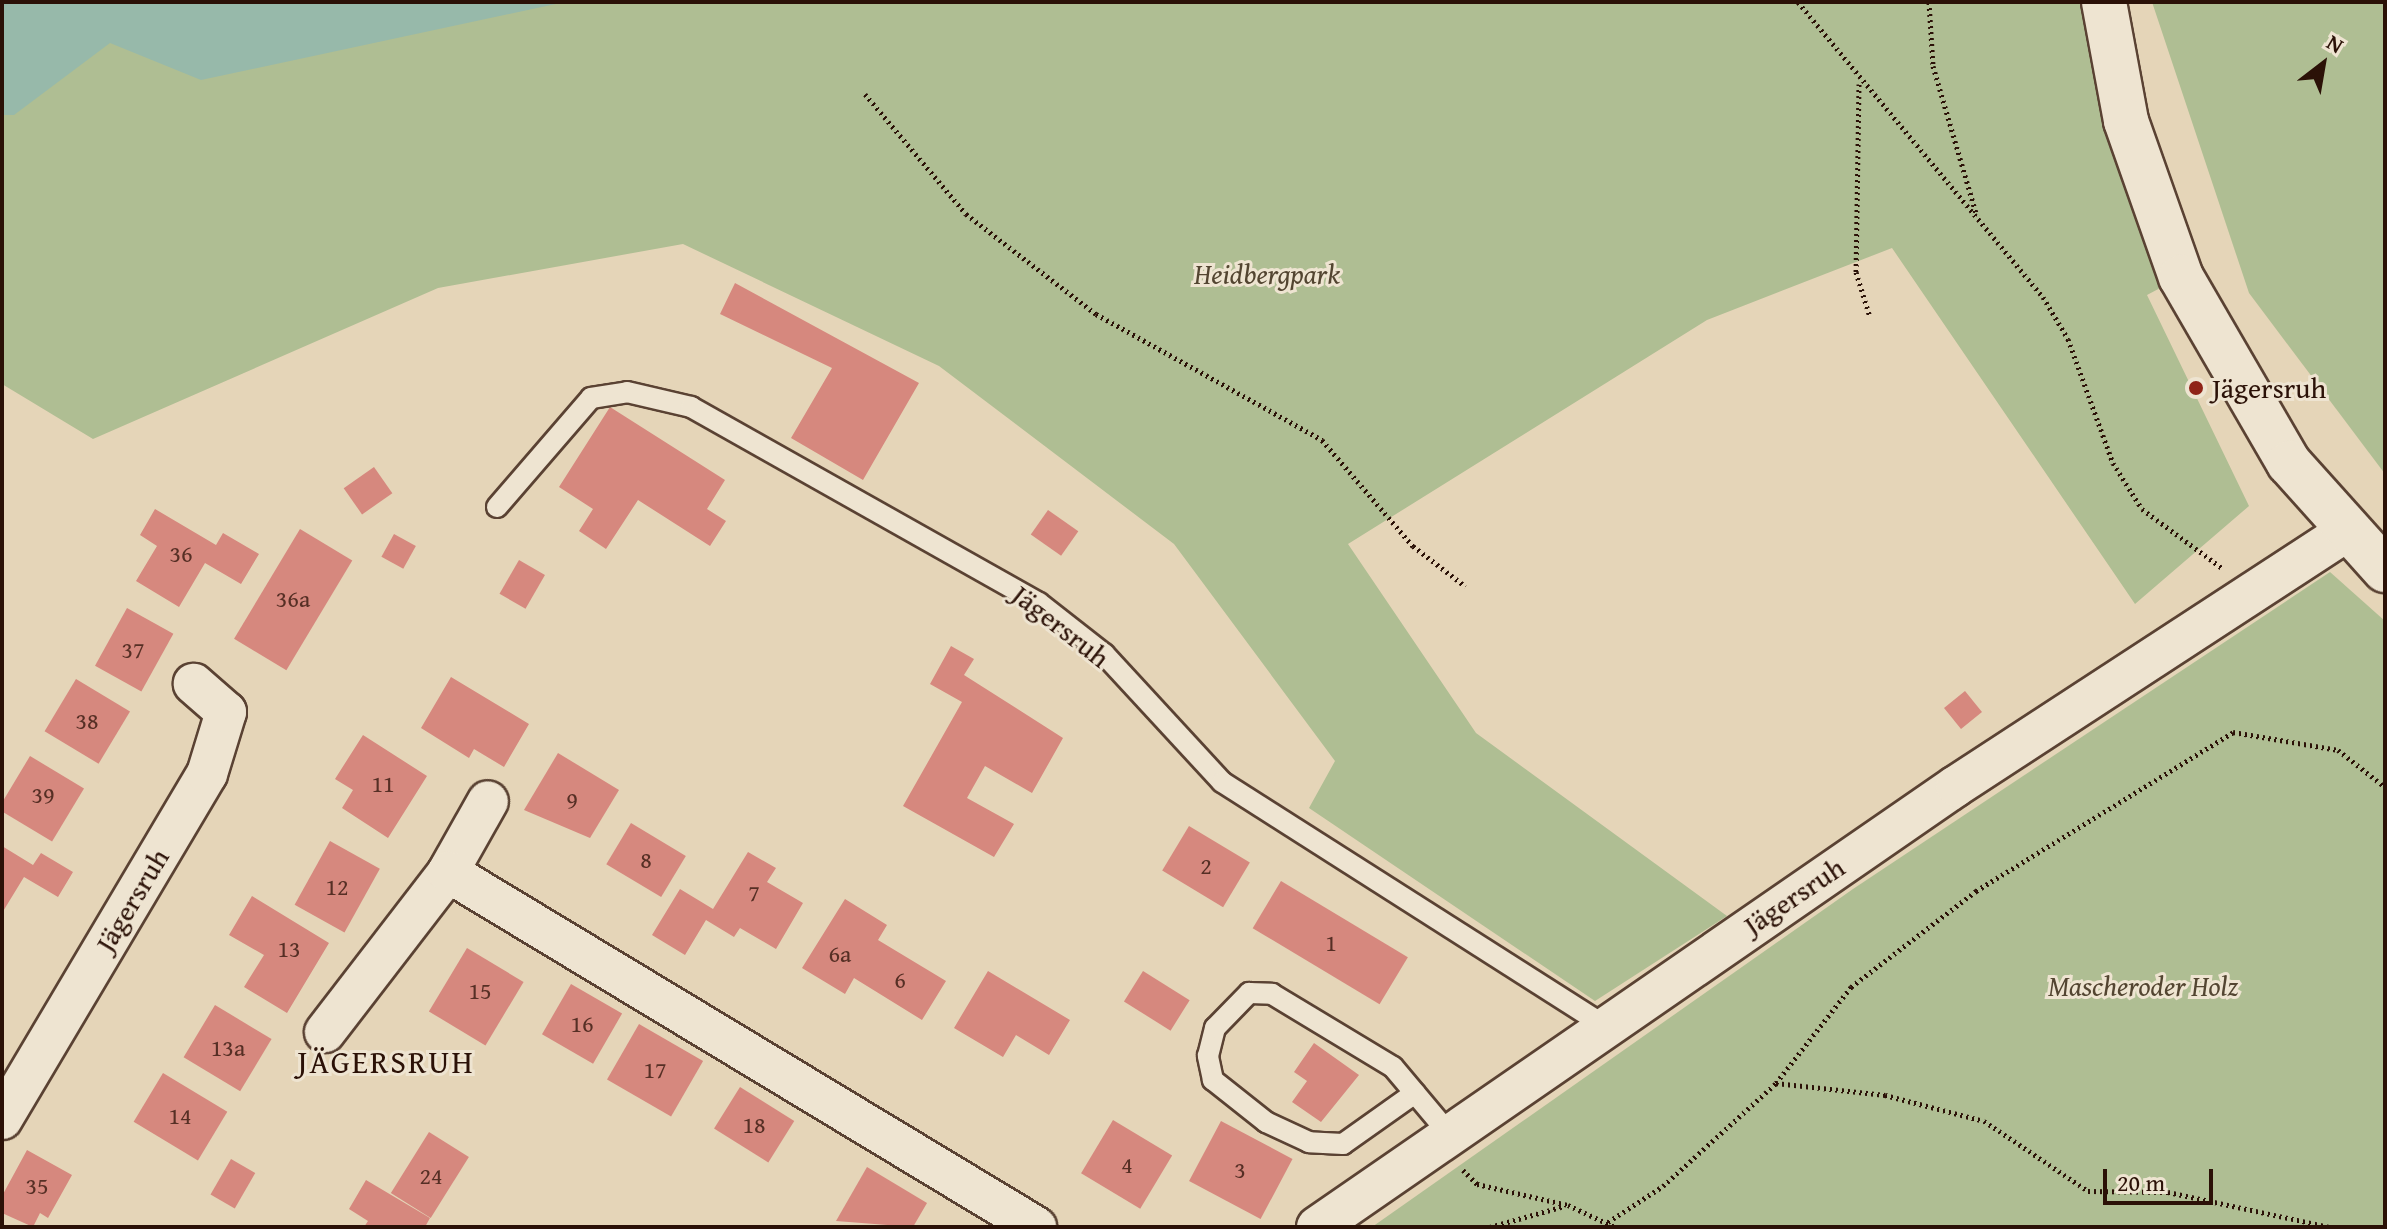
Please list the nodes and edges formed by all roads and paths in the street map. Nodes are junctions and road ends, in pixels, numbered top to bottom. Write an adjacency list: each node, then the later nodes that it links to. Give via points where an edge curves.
1 (1798, 2): 4 (path)
2 (1929, 2): 6 (path, via 1933,66)
3 (2104, 2): 9 (main road, via 2126,121 2181,277 2289,463)
4 (1859, 83): 6 (path); 7 (path, via 1856,272)
5 (865, 94): 11 (path, via 966,214 1096,314 1322,440 1413,546)
6 (1978, 221): 12 (path, via 2068,339 2113,463 2142,509)
7 (1870, 317)
8 (497, 507): 17 (lane, Jägersruh, via 591,398 627,392 691,407 1039,603 1104,654 1222,782)
9 (2347, 531): 10 (main road); 12 (street, Jägersruh)
10 (2385, 570)
11 (1465, 586)
12 (2260, 592): 17 (street, Jägersruh, via 1956,786)
13 (194, 684): 21 (street, Jägersruh, via 226,712 207,774)
14 (2385, 787): 19 (path, via 2338,750 2233,732 1976,891 1851,987)
15 (488, 801): 16 (street)
16 (448, 872): 18 (street); 25 (street)
17 (1605, 1026): 22 (street, Jägersruh)
18 (325, 1032)
19 (1776, 1083): 24 (path, via 1663,1186); 29 (path, via 1885,1095 1984,1121 2088,1191 2168,1192)
20 (1415, 1093): 20 (lane, via 1367,1048 1272,994 1249,993 1215,1028 1208,1056 1213,1080 1266,1122 1309,1142 1343,1144); 22 (lane)
21 (2, 1119)
22 (1444, 1139): 23 (path, via 1477,1184); 26 (street, Jägersruh)
23 (1568, 1205): 24 (path); 27 (path)
24 (1608, 1222): 28 (path)
25 (1036, 1227)
26 (1317, 1227)
27 (1490, 1227)
28 (1615, 1227)
29 (2330, 1227)

